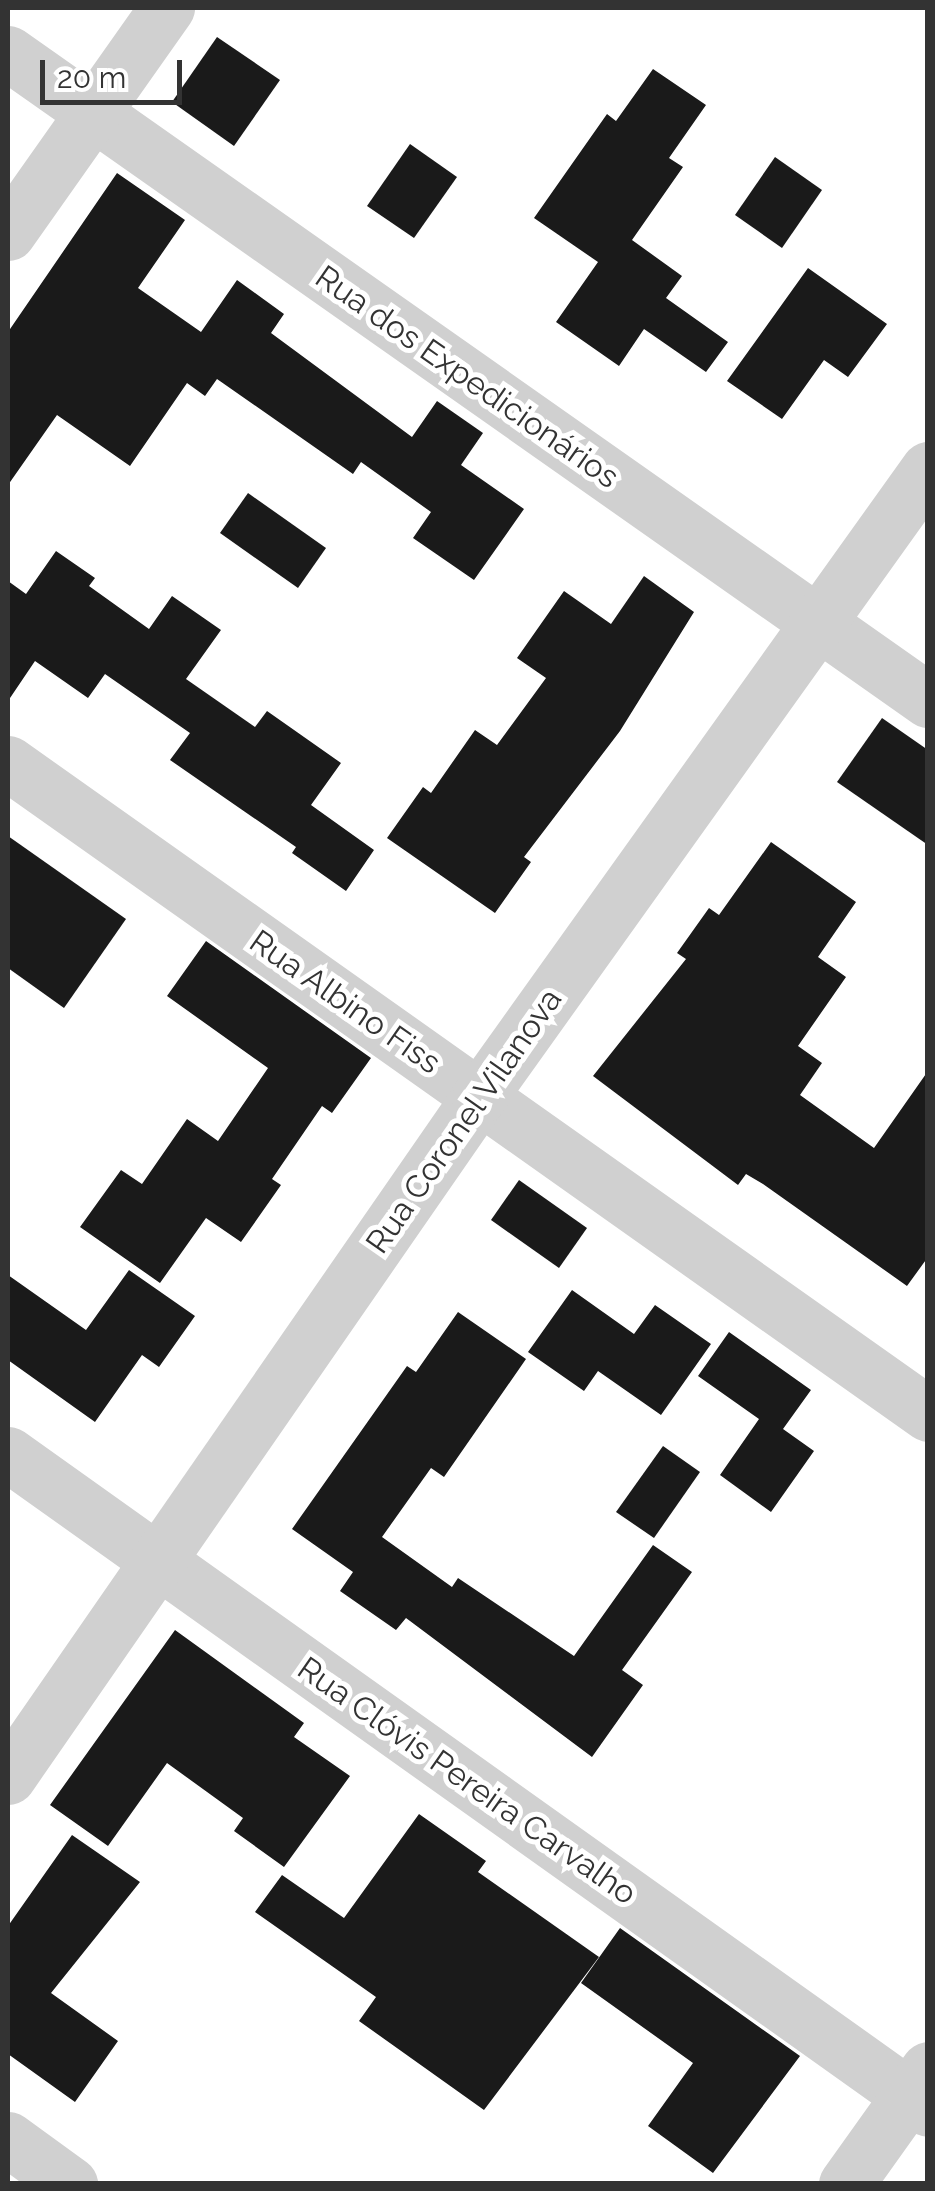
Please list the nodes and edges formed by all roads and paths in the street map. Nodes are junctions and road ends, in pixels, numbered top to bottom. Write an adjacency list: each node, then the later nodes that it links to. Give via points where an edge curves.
1 (168, 8): 3 (street)
2 (8, 53): 3 (street, Rua dos Expedicionários)
3 (92, 114): 4 (street); 6 (street, Rua dos Expedicionários)
4 (8, 233)
5 (928, 469): 6 (street, Rua Coronel Vilanova)
6 (818, 622): 7 (street, Rua dos Expedicionários); 9 (street, Rua Coronel Vilanova)
7 (928, 700)
8 (8, 763): 9 (street, Rua Albino Fiss)
9 (479, 1096): 10 (street, Rua Albino Fiss); 12 (street, Rua Coronel Vilanova)
10 (928, 1414)
11 (8, 1454): 12 (street, Rua Clóvis Pereira Carvalho)
12 (160, 1562): 13 (street, Rua Coronel Vilanova); 14 (street, Rua Clóvis Pereira Carvalho)
13 (8, 1778)
14 (921, 2091): 17 (street)
15 (8, 2139): 16 (street)
16 (70, 2184)
17 (846, 2184)

